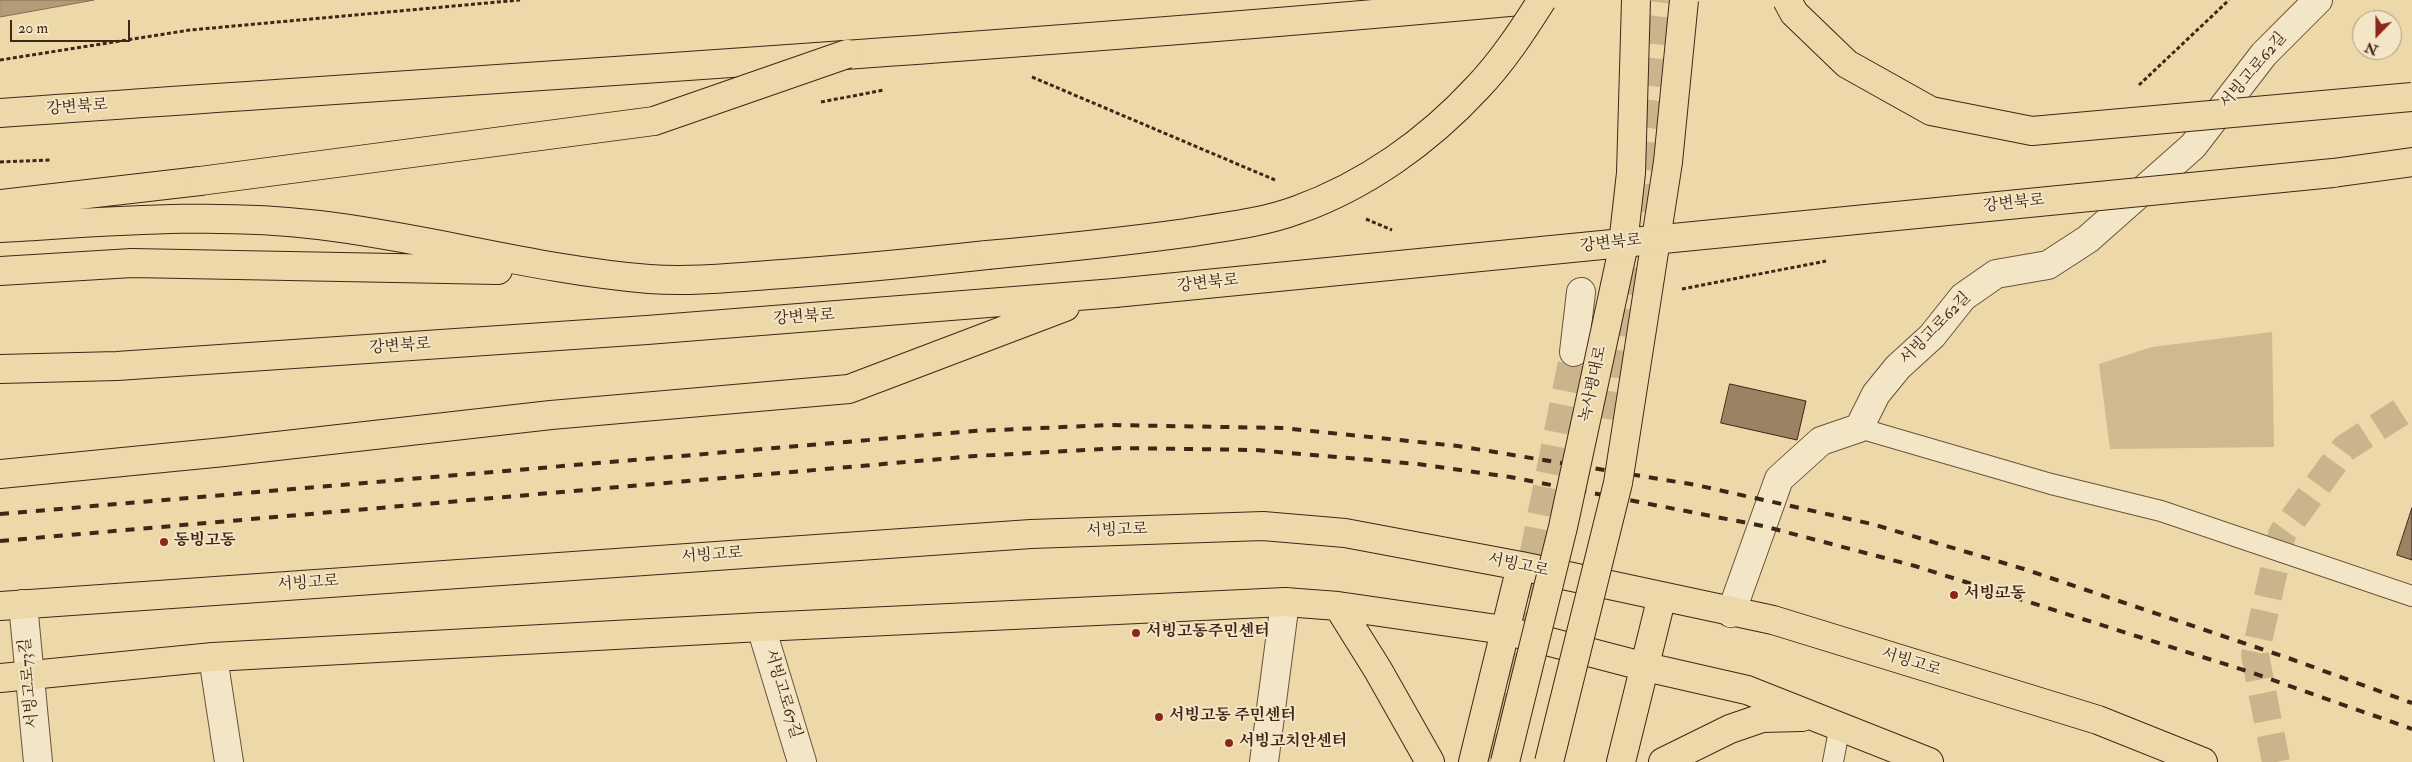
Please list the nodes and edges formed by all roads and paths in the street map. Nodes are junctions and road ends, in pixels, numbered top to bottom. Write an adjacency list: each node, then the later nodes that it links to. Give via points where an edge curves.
1 (520, 0): 9 (path, via 190,30)
2 (1530, 0): 8 (main road, 강변북로)
3 (1542, 0): 16 (main road, bridge, via 1478,88 1442,122 1380,169 1340,193 1296,211 1243,224 1122,242 836,270 724,278 651,279)
4 (1636, 0): 43 (main road, 녹사평대로, bridge, via 1632,173 1622,252 1563,528)
5 (1684, 0): 44 (main road, bridge, via 1668,162 1618,483)
6 (1787, 0): 10 (main road, bridge, via 1794,13 1847,64 1931,111 2032,131)
7 (2318, 0): 21 (street, 서빙고로62길, via 2264,54 2193,146 2088,239 2048,266 1996,274 1963,297 1932,336 1898,367 1876,394)
8 (847, 54): 11 (main road, 강변북로, bridge); 13 (main road, bridge, via 654,122)
9 (0, 60)
10 (2412, 97)
11 (0, 113)
12 (2412, 162): 18 (main road, 강변북로, bridge)
13 (0, 204)
14 (0, 228): 16 (main road, via 203,218 265,220 330,226)
15 (0, 271): 16 (main road, via 132,263)
16 (577, 271)
17 (1581, 292): 19 (street)
18 (1105, 294): 20 (main road, 강변북로, via 647,330 146,364); 22 (main road, via 849,389 551,415)
19 (1574, 352)
20 (0, 369)
21 (1859, 428): 25 (lane, via 2051,484 2161,512); 29 (street, via 1821,441 1779,479)
22 (0, 474)
23 (1521, 566): 24 (main road, 서빙고로); 27 (main road, 서빙고로, via 1345,533 1263,526 1031,534); 31 (main road)
24 (1662, 596): 29 (main road, 서빙고로); 33 (main road)
25 (2412, 596)
26 (1285, 602): 28 (main road); 30 (main road); 40 (street)
27 (12, 605): 34 (street, 서빙고로73길)
28 (1338, 606): 31 (main road); 41 (main road)
29 (1731, 613): 49 (main road, 서빙고로, via 1773,620 2098,720)
30 (761, 627): 32 (main road); 37 (street, 서빙고로67길)
31 (1504, 630): 33 (main road); 42 (main road)
32 (213, 657): 34 (main road); 39 (street)
33 (1646, 667): 36 (main road, via 1747,690); 45 (main road)
34 (29, 676): 35 (main road); 38 (street, 서빙고로73길)
35 (0, 678)
36 (1829, 721): 46 (main road, via 1762,718 1730,729); 47 (lane); 48 (main road)
37 (804, 761)
38 (38, 762)
39 (229, 762)
40 (1264, 762)
41 (1430, 762)
42 (1473, 762)
43 (1505, 762)
44 (1549, 762)
45 (1621, 762)
46 (1663, 762)
47 (1833, 762)
48 (1929, 762)
49 (2203, 762)

